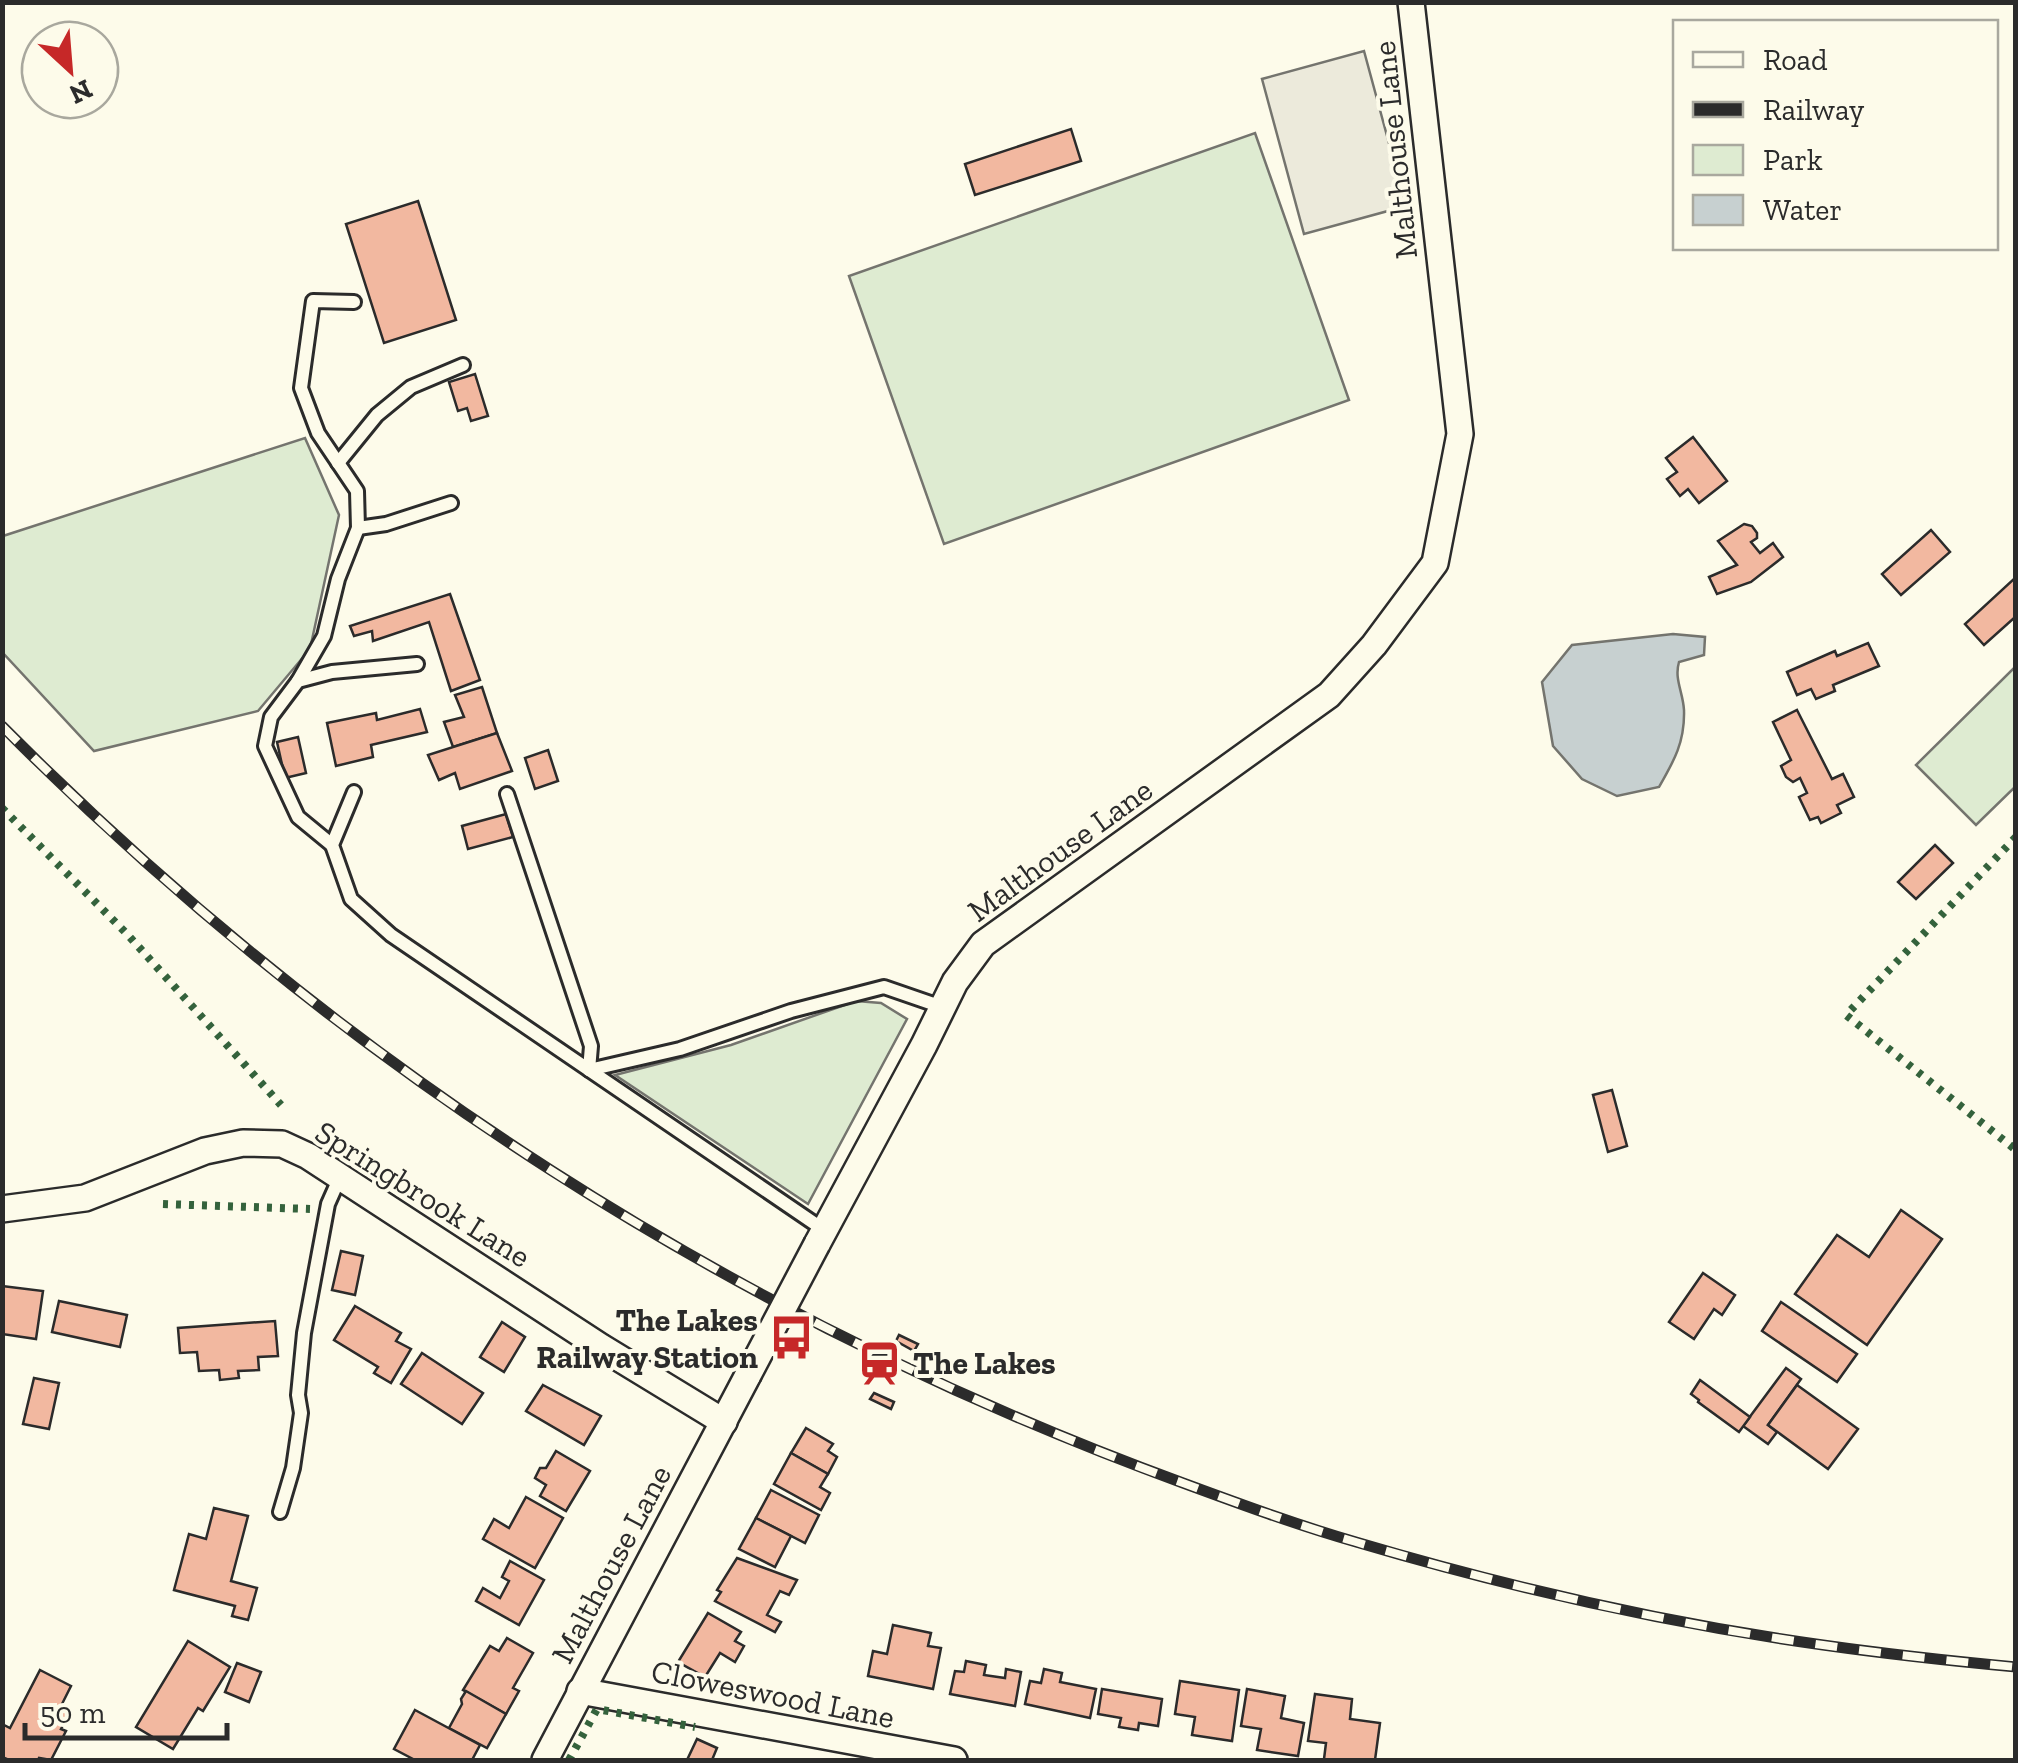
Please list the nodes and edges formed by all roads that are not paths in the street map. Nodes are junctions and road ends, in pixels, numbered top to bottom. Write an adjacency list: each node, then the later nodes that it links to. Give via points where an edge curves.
1 (1411, 2): 12 (street, Malthouse Lane, via 1460,434 1436,563 1329,695 983,944)
2 (354, 302): 4 (lane, via 313,300 300,388)
3 (463, 365): 4 (lane, via 411,387 377,415)
4 (338, 463): 6 (lane, via 357,491)
5 (452, 503): 6 (lane)
6 (358, 528): 8 (lane, via 324,636)
7 (417, 664): 8 (lane)
8 (298, 681): 11 (lane, via 271,717 265,746 298,816)
9 (354, 792): 11 (lane)
10 (508, 794): 12 (lane, via 591,1046 590,1070 884,987)
11 (332, 845): 15 (lane, via 351,899 391,935)
12 (942, 1006): 15 (street, Malthouse Lane)
13 (340, 1177): 14 (street, Springbrook Lane, via 282,1144 243,1143 86,1198); 16 (street, Springbrook Lane); 17 (lane, via 328,1204 307,1315 302,1414)
14 (2, 1209)
15 (820, 1237): 16 (street, Malthouse Lane, bridge)
16 (724, 1422): 18 (street, Malthouse Lane)
17 (280, 1512)
18 (580, 1691): 19 (street, Malthouse Lane); 20 (street, Cloweswood Lane)
19 (544, 1760)
20 (954, 1760)

